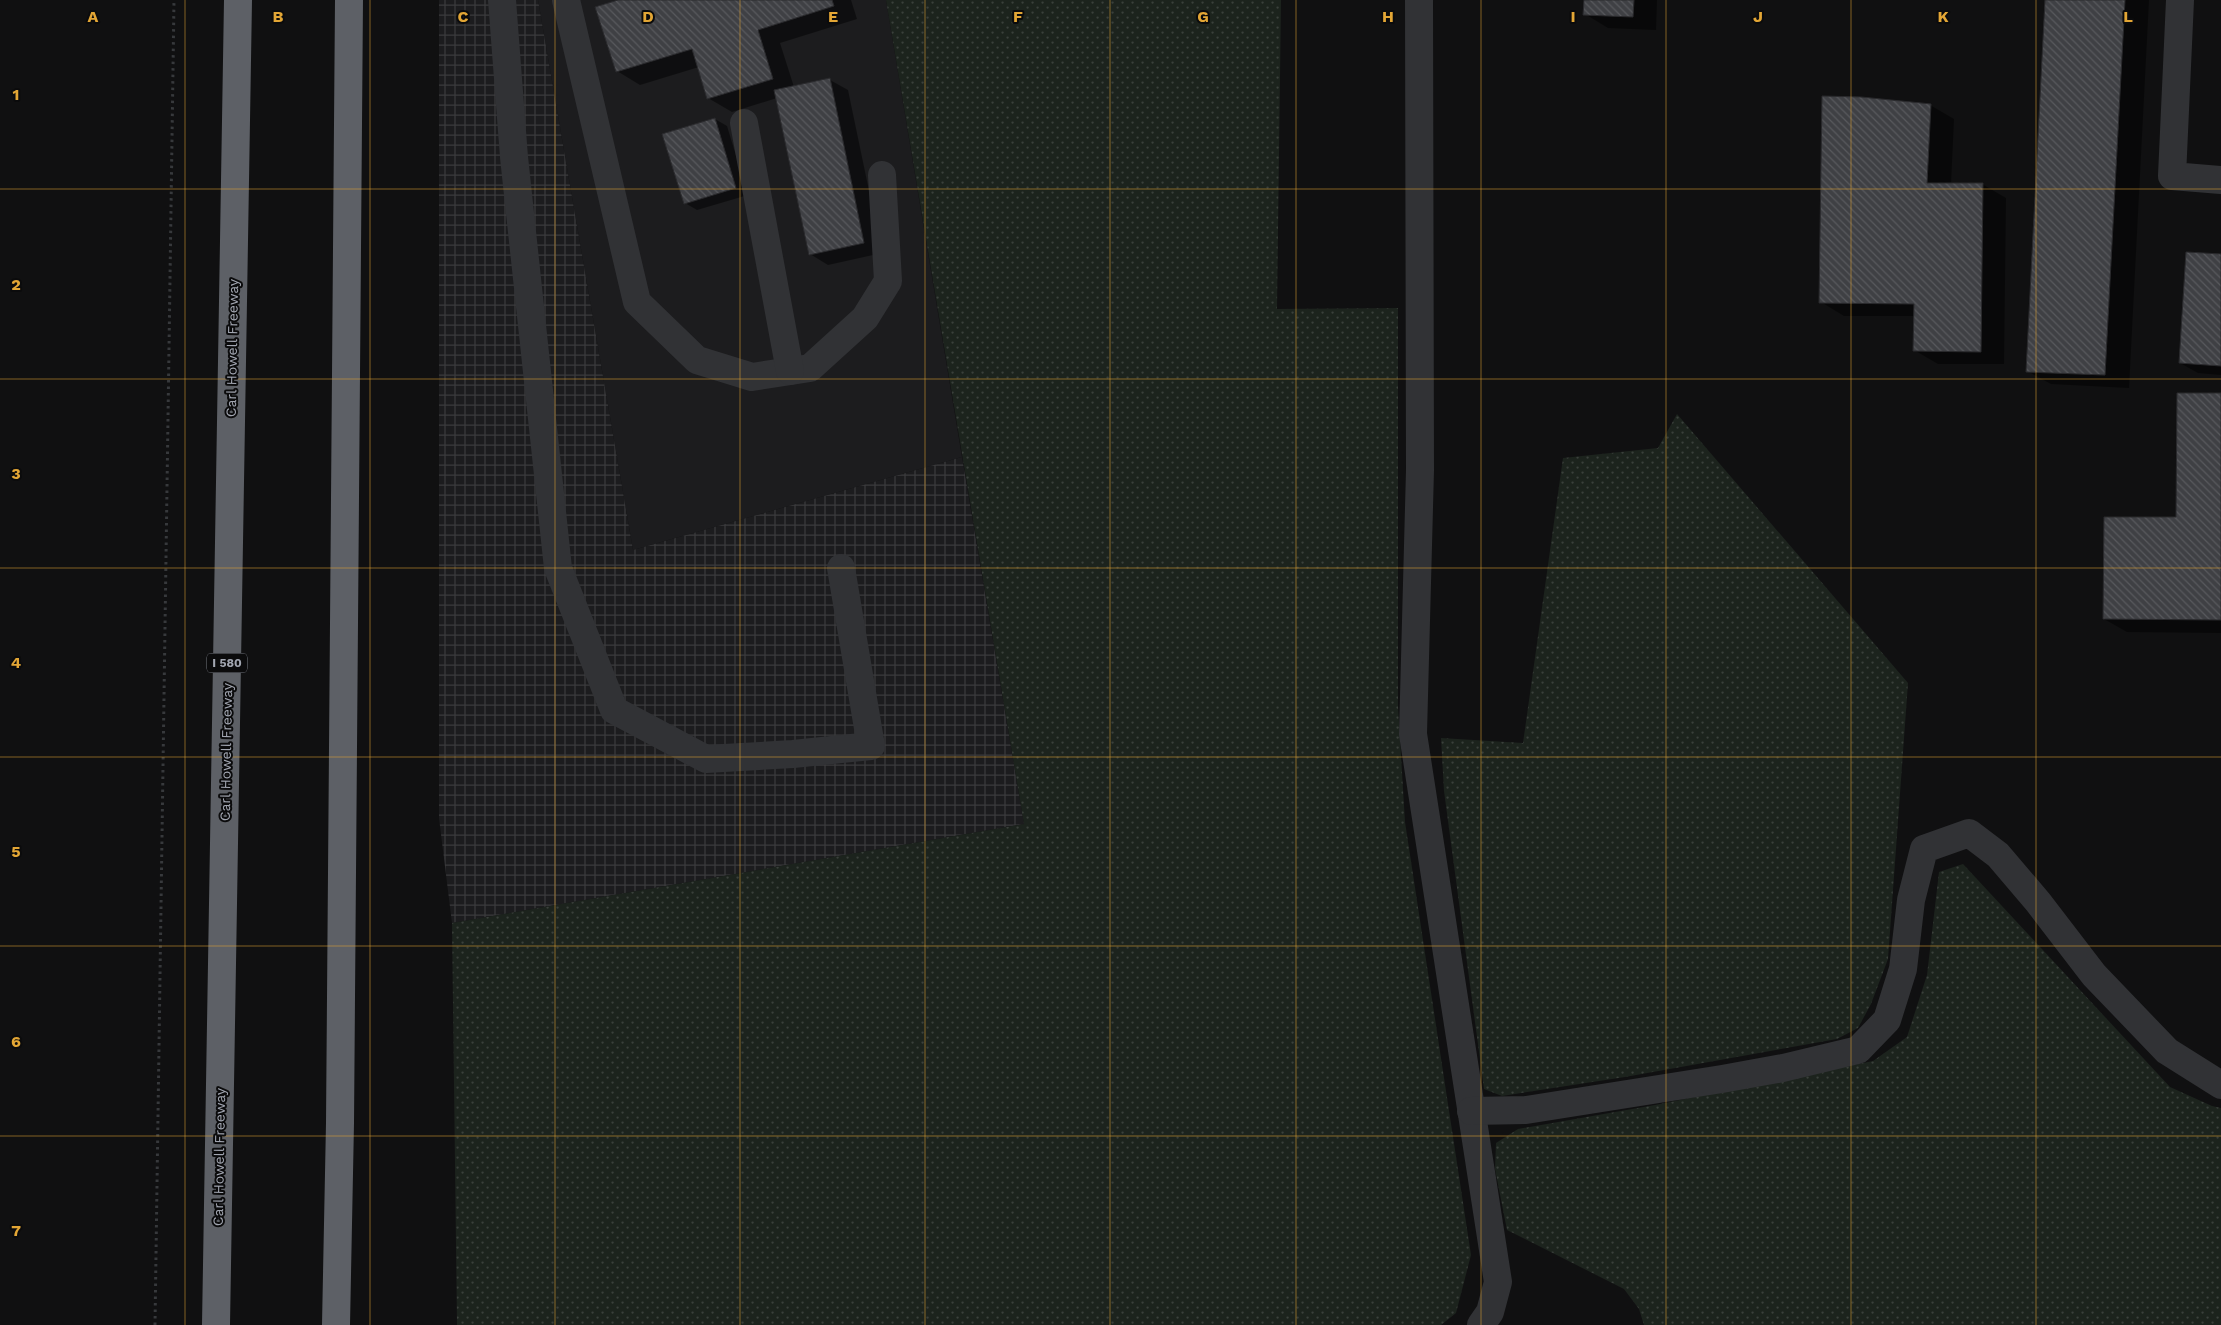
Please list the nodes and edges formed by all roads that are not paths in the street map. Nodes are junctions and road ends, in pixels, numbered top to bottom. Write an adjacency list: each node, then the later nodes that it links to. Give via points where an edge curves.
1 (238, 0): 14 (highway, Carl Howell Freeway / I 580)
2 (349, 0): 15 (highway)
3 (502, 0): 11 (lane, via 514,157 558,568 614,710 706,759 871,746)
4 (566, 0): 10 (lane, via 637,302 697,360 752,377)
5 (1419, 0): 13 (lane, via 1420,470 1413,734)
6 (2180, 0): 9 (lane, via 2172,176)
7 (744, 123): 10 (lane)
8 (882, 175): 10 (lane, via 888,281 865,318 828,354 810,368)
9 (2221, 180)
10 (790, 371)
11 (841, 568)
12 (2221, 1085): 13 (lane, via 2167,1051 2094,974 1998,856 1969,833 1924,849 1911,900 1903,969 1887,1020 1858,1050 1722,1080 1526,1110)
13 (1470, 1110): 16 (lane, via 1498,1282 1490,1312)
14 (216, 1325)
15 (336, 1325)
16 (1481, 1325)

